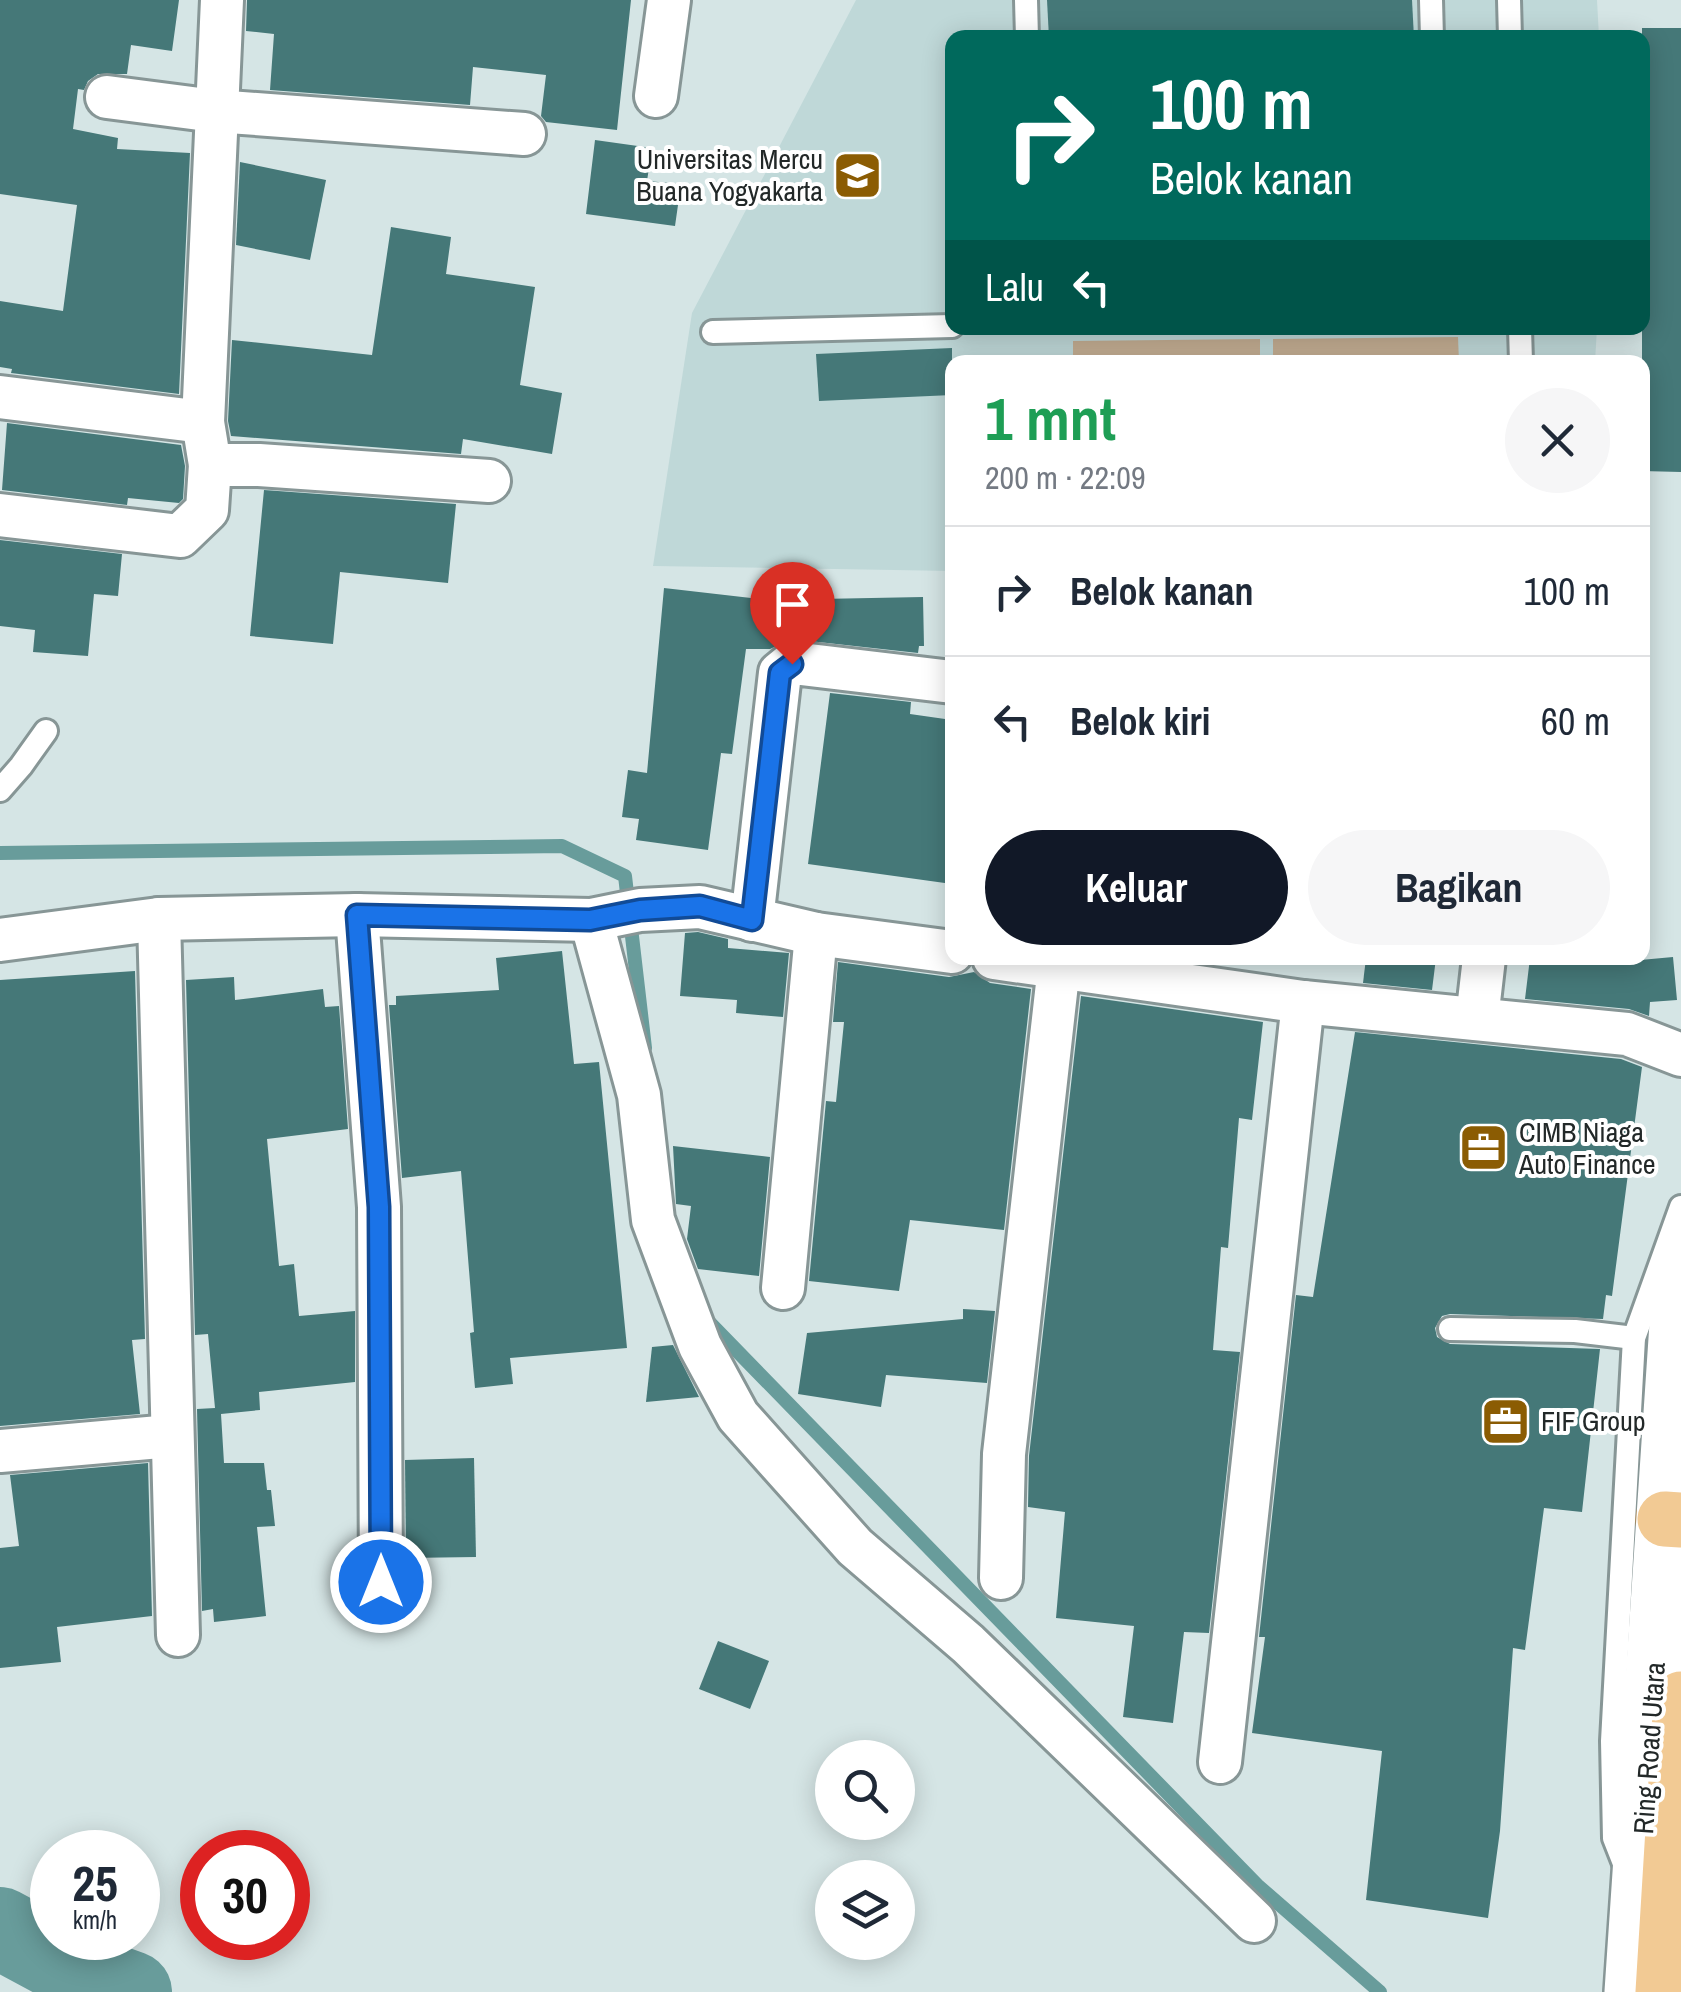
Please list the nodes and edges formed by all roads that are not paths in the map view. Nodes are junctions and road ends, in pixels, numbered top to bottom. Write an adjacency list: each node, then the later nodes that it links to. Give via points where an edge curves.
1 (222, 0): 11 (street)
2 (669, 0): 10 (street)
3 (1026, 0): 6 (lane)
4 (1431, 0): 7 (lane)
5 (1508, 0): 8 (lane)
6 (1026, 30)
7 (1432, 30)
8 (1510, 30)
9 (107, 96): 11 (street)
10 (656, 96)
11 (216, 111): 12 (street); 16 (street)
12 (524, 134)
13 (945, 326): 14 (lane)
14 (713, 332)
15 (0, 397): 16 (street)
16 (204, 422): 17 (street)
17 (210, 465): 18 (street); 19 (street, via 207,510 180,536)
18 (490, 480)
19 (0, 515)
20 (945, 681): 26 (street, via 802,664 780,673)
21 (46, 731): 22 (lane)
22 (0, 790)
23 (357, 915): 24 (street); 25 (street); 45 (street, via 379,1207)
24 (159, 919): 28 (street); 41 (street)
25 (590, 920): 26 (street, via 700,906); 50 (street, via 639,1095 653,1220 700,1346 738,1416 856,1547 968,1644)
26 (752, 920): 27 (street)
27 (816, 934): 29 (street); 38 (street)
28 (0, 940)
29 (945, 951)
30 (1051, 965): 32 (street)
31 (1483, 965): 34 (street)
32 (1059, 966): 33 (street); 44 (street, via 1004,1454)
33 (1303, 1002): 34 (street); 48 (street)
34 (1477, 1019): 35 (street, via 1627,1034)
35 (1681, 1055)
36 (1681, 1207): 40 (lane)
37 (1681, 1265): 43 (street, Ring Road Utara)
38 (783, 1288)
39 (1450, 1329): 40 (lane)
40 (1634, 1338): 49 (lane, via 1612,1741 1614,1838)
41 (171, 1436): 42 (street); 46 (street)
42 (0, 1451)
43 (1673, 1519): 49 (street, Ring Road Utara)
44 (1001, 1578)
45 (381, 1582)
46 (178, 1634)
47 (1681, 1699): 51 (highway)
48 (1220, 1762)
49 (1638, 1897): 51 (street, Ring Road Utara)
50 (1254, 1921)
51 (1648, 1985)

